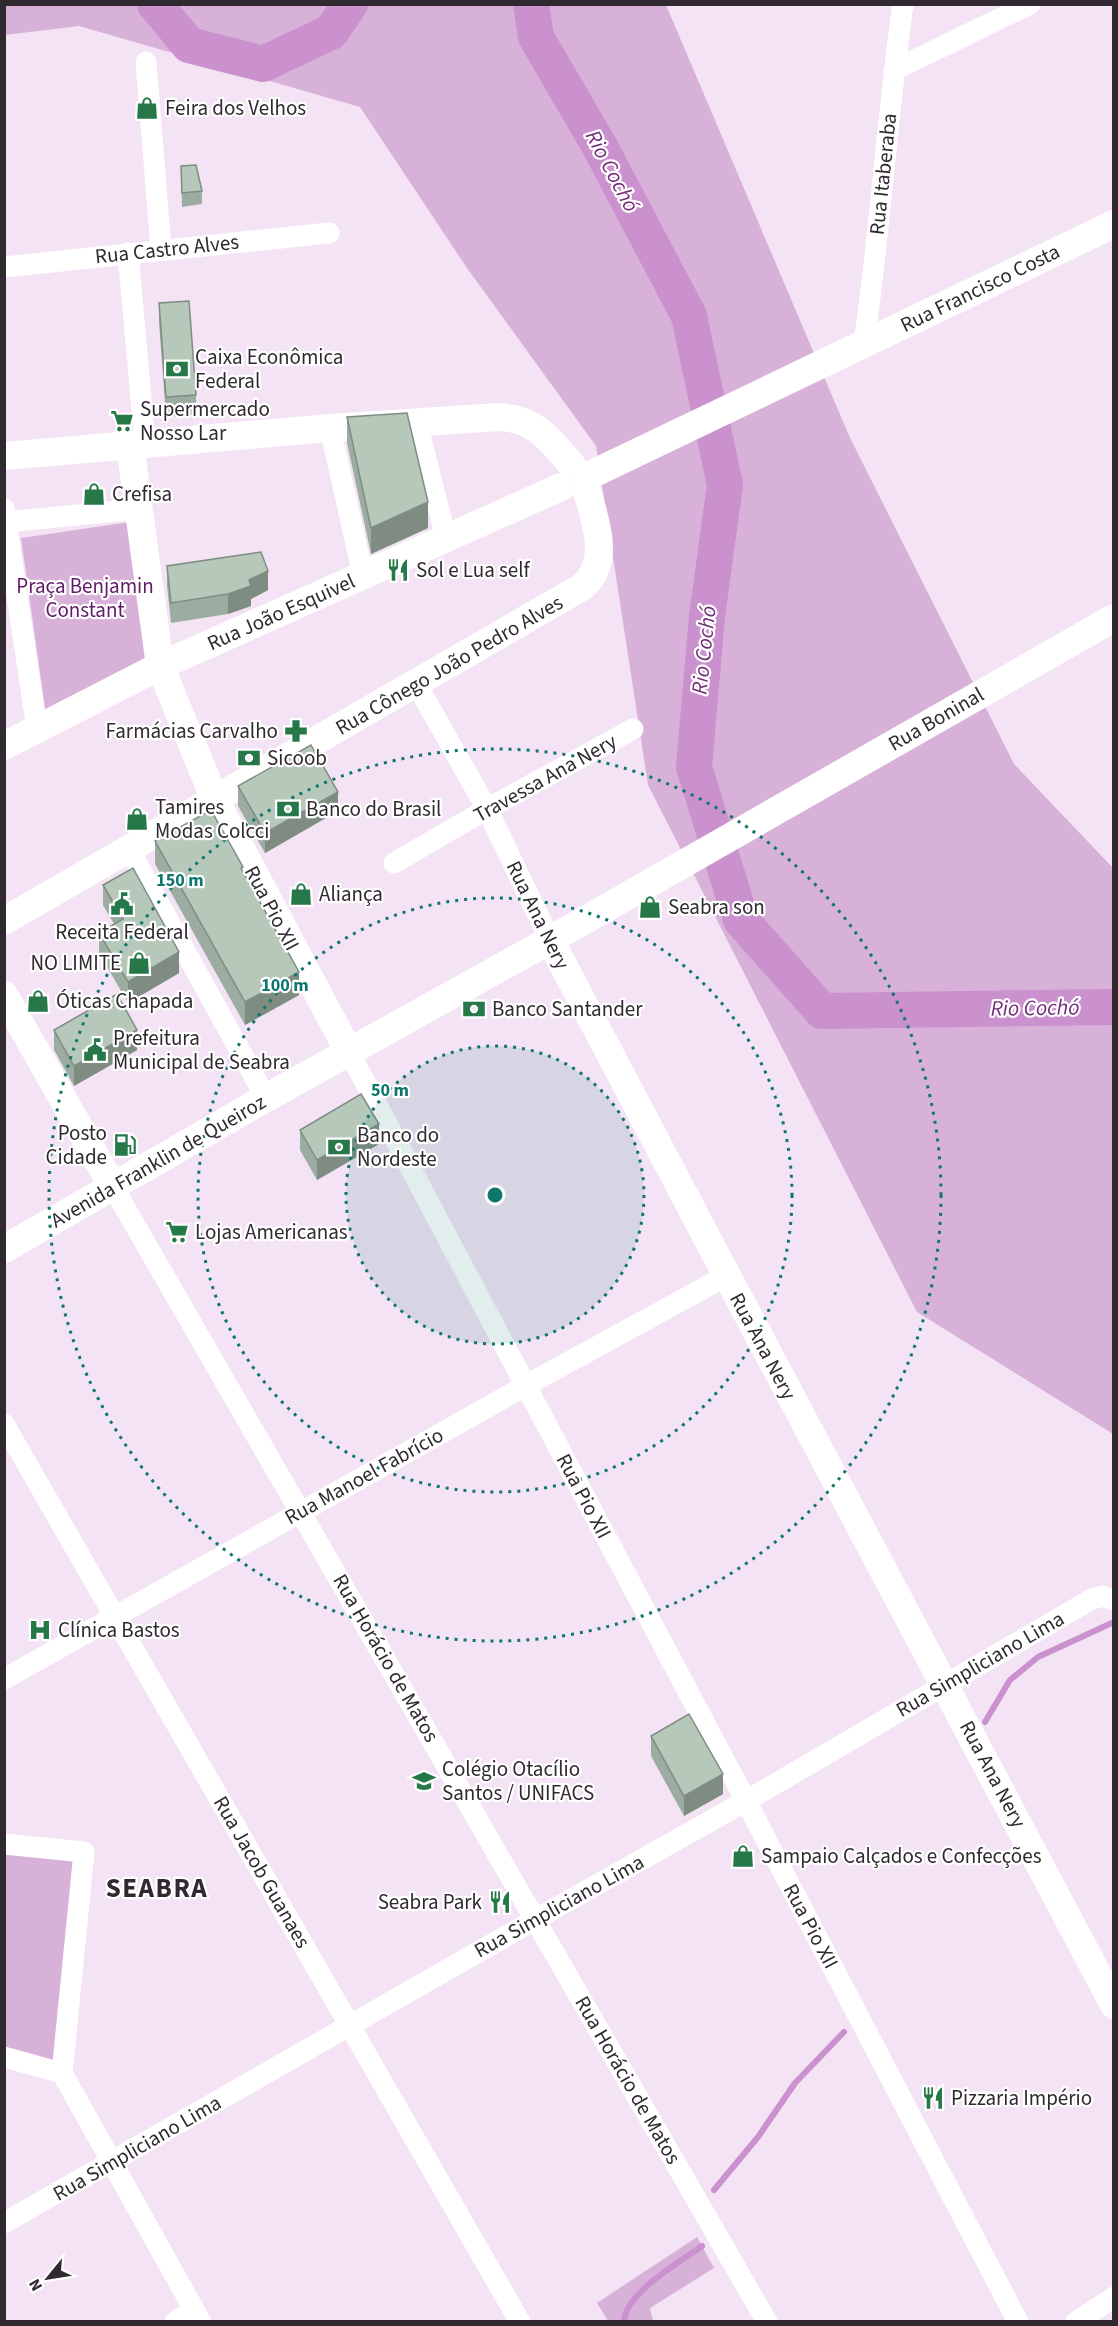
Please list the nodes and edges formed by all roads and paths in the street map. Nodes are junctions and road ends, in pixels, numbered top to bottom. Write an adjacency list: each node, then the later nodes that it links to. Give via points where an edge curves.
1 (903, 4): 4 (street, Rua Itaberaba)
2 (1030, 4): 4 (street)
3 (146, 62): 7 (street)
4 (894, 70): 10 (street, Rua Itaberaba, via 873,282)
5 (1113, 224): 10 (street, Rua Francisco Costa)
6 (329, 233): 7 (street, Rua Castro Alves)
7 (161, 249): 8 (street, Rua Castro Alves)
8 (128, 253): 9 (street, Rua Castro Alves); 13 (street)
9 (4, 267)
10 (855, 348): 15 (street, Rua Francisco Costa)
11 (417, 423): 12 (street); 15 (street, via 516,418 543,434); 18 (street)
12 (330, 428): 13 (street); 19 (street)
13 (138, 444): 14 (street); 16 (street)
14 (4, 456)
15 (584, 476): 18 (street, Rua João Esquivel); 22 (street, Rua Cônego João Pedro Alves, via 600,552 592,579)
16 (138, 510): 17 (street); 21 (street)
17 (5, 515): 23 (street)
18 (446, 538): 19 (street, Rua João Esquivel)
19 (363, 575): 21 (street, Rua João Esquivel)
20 (1113, 618): 30 (street, Rua Boninal)
21 (160, 666): 23 (street, Rua João Esquivel); 26 (street, Rua Pio XII)
22 (417, 684): 26 (street, Rua Cônego João Pedro Alves); 27 (street, Rua Ana Nery)
23 (37, 729): 25 (street, Rua João Esquivel)
24 (633, 729): 27 (street, Travessa Ana Nery)
25 (4, 746)
26 (215, 801): 28 (street, Rua Cônego João Pedro Alves); 34 (street, Rua Pio XII)
27 (487, 809): 29 (street, Travessa Ana Nery); 32 (street, Rua Ana Nery)
28 (129, 849): 31 (street, Rua Cônego João Pedro Alves); 35 (street)
29 (394, 863)
30 (656, 879): 32 (street, Avenida Franklin de Queiroz)
31 (4, 921)
32 (550, 940): 34 (street, Avenida Franklin de Queiroz); 38 (street, Rua Ana Nery)
33 (4, 995): 36 (street, Rua Horácio de Matos)
34 (349, 1052): 35 (street, Avenida Franklin de Queiroz); 39 (street, Rua Pio XII)
35 (266, 1098): 36 (street, Avenida Franklin de Queiroz)
36 (113, 1186): 37 (street, Avenida Franklin de Queiroz); 41 (street, Rua Horácio de Matos)
37 (6, 1246)
38 (726, 1276): 39 (street, Rua Manoel Fabrício); 45 (street, Rua Ana Nery)
39 (525, 1386): 41 (street, Rua Manoel Fabrício); 46 (street, Rua Pio XII)
40 (4, 1424): 43 (street, Rua Jacob Guanaes)
41 (302, 1511): 43 (street, Rua Manoel Fabrício); 48 (street, Rua Horácio de Matos)
42 (1113, 1600): 45 (street, Rua Simpliciano Lima, via 1103,1596 1092,1599)
43 (114, 1616): 44 (street, Rua Manoel Fabrício); 50 (street, Rua Jacob Guanaes)
44 (4, 1679)
45 (945, 1684): 46 (street, Rua Simpliciano Lima); 49 (street, Rua Ana Nery)
46 (746, 1801): 48 (street, Rua Simpliciano Lima); 60 (street, Rua Pio XII)
47 (4, 1844): 52 (street, via 84,1852)
48 (536, 1918): 50 (street, Rua Simpliciano Lima); 59 (street, Rua Horácio de Matos)
49 (1113, 2005)
50 (350, 2025): 53 (street, Rua Simpliciano Lima); 58 (street, Rua Jacob Guanaes)
51 (4, 2057): 52 (street)
52 (62, 2073): 53 (street)
53 (111, 2163): 54 (street, Rua Simpliciano Lima); 56 (street)
54 (4, 2223)
55 (1113, 2297): 61 (street)
56 (197, 2316): 57 (street)
57 (175, 2322)
58 (520, 2322)
59 (767, 2322)
60 (1018, 2322)
61 (1076, 2322)

